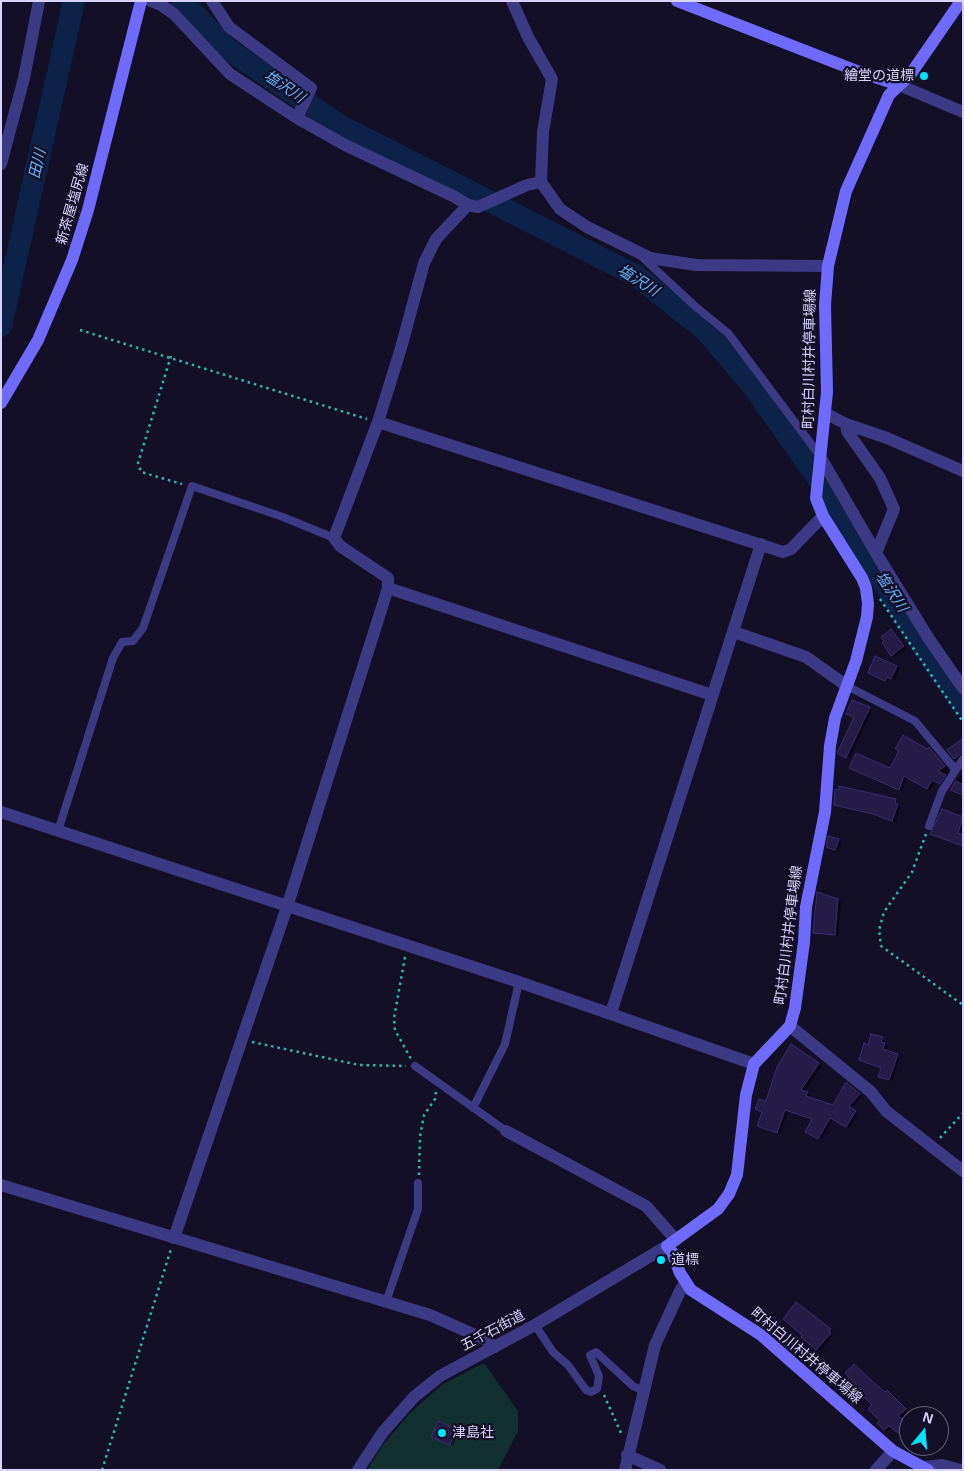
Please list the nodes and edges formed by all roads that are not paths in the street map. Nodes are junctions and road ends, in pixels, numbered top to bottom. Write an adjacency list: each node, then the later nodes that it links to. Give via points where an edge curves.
1 (39, 1): 11 (street, via 24,78)
2 (141, 1): 16 (main road, 新茶屋塩尻線, via 88,210 72,260 38,340)
3 (151, 1): 10 (street, via 174,14 230,74)
4 (212, 1): 10 (street, via 229,27 311,88)
5 (512, 1): 12 (street, via 552,79 543,132)
6 (677, 1): 8 (main road)
7 (961, 1): 8 (main road, via 910,75)
8 (899, 85): 9 (street); 15 (main road, 町村白川村井停車場線, via 889,95 846,191)
9 (963, 112)
10 (297, 118): 13 (street, via 344,145)
11 (1, 164)
12 (541, 182): 13 (street); 14 (street, via 560,209)
13 (473, 206): 18 (street, via 436,239 424,263)
14 (640, 254): 15 (street, via 696,265); 20 (lane, via 728,333)
15 (828, 266): 17 (main road, 町村白川村井停車場線)
16 (1, 403)
17 (826, 413): 19 (street); 20 (main road, 町村白川村井停車場線)
18 (378, 422): 23 (street); 24 (street)
19 (846, 424): 21 (street); 25 (street, via 847,431 880,478 894,509)
20 (821, 460): 22 (main road, 町村白川村井停車場線, via 816,491); 25 (street)
21 (963, 470)
22 (823, 516): 24 (street, via 791,549 783,552); 28 (main road, 町村白川村井停車場線, via 847,551 866,588 867,617)
23 (334, 538): 26 (street, via 340,546 388,578); 35 (lane, via 192,486 143,628 133,641 122,642 113,658)
24 (761, 544): 27 (street)
25 (876, 553): 29 (street, via 929,640)
26 (388, 588): 30 (street); 36 (street)
27 (734, 632): 28 (street, via 806,657); 30 (street)
28 (847, 686): 32 (lane, via 915,721); 39 (main road, 町村白川村井停車場線, via 835,718 830,746 825,812 806,907 800,978)
29 (963, 688)
30 (712, 695): 38 (street)
31 (963, 759): 32 (lane)
32 (955, 769): 34 (lane, via 942,791)
33 (1, 812): 35 (street)
34 (929, 826)
35 (58, 831): 36 (street)
36 (287, 907): 37 (street); 47 (street)
37 (519, 982): 38 (street); 42 (lane, via 504,1044)
38 (611, 1013): 40 (street)
39 (790, 1026): 40 (main road, 町村白川村井停車場線); 44 (street, via 841,1065 871,1092 886,1111)
40 (754, 1064): 48 (main road, 町村白川村井停車場線, via 746,1095 734,1185 718,1209)
41 (415, 1066): 42 (lane)
42 (473, 1108): 43 (lane)
43 (506, 1131): 48 (street, via 646,1206)
44 (963, 1171)
45 (418, 1183): 50 (lane, via 418,1210)
46 (1, 1186): 47 (street)
47 (174, 1238): 50 (street)
48 (672, 1243): 49 (main road); 51 (street, 五千石街道)
49 (685, 1283): 53 (street, via 654,1345); 54 (main road, 町村白川村井停車場線, via 761,1335)
50 (386, 1302): 52 (street, via 430,1315)
51 (535, 1326): 52 (street, 五千石街道); 53 (lane, via 586,1390 597,1389 599,1376 590,1355 596,1352 633,1386)
52 (495, 1347): 57 (street, 五千石街道, via 440,1376 414,1397)
53 (643, 1391): 55 (street)
54 (893, 1451): 56 (main road, 町村白川村井停車場線); 60 (street)
55 (628, 1452): 58 (street); 59 (street)
56 (926, 1469): 61 (street, via 942,1465)
57 (358, 1470)
58 (625, 1470)
59 (660, 1470)
60 (876, 1470)
61 (961, 1470)

